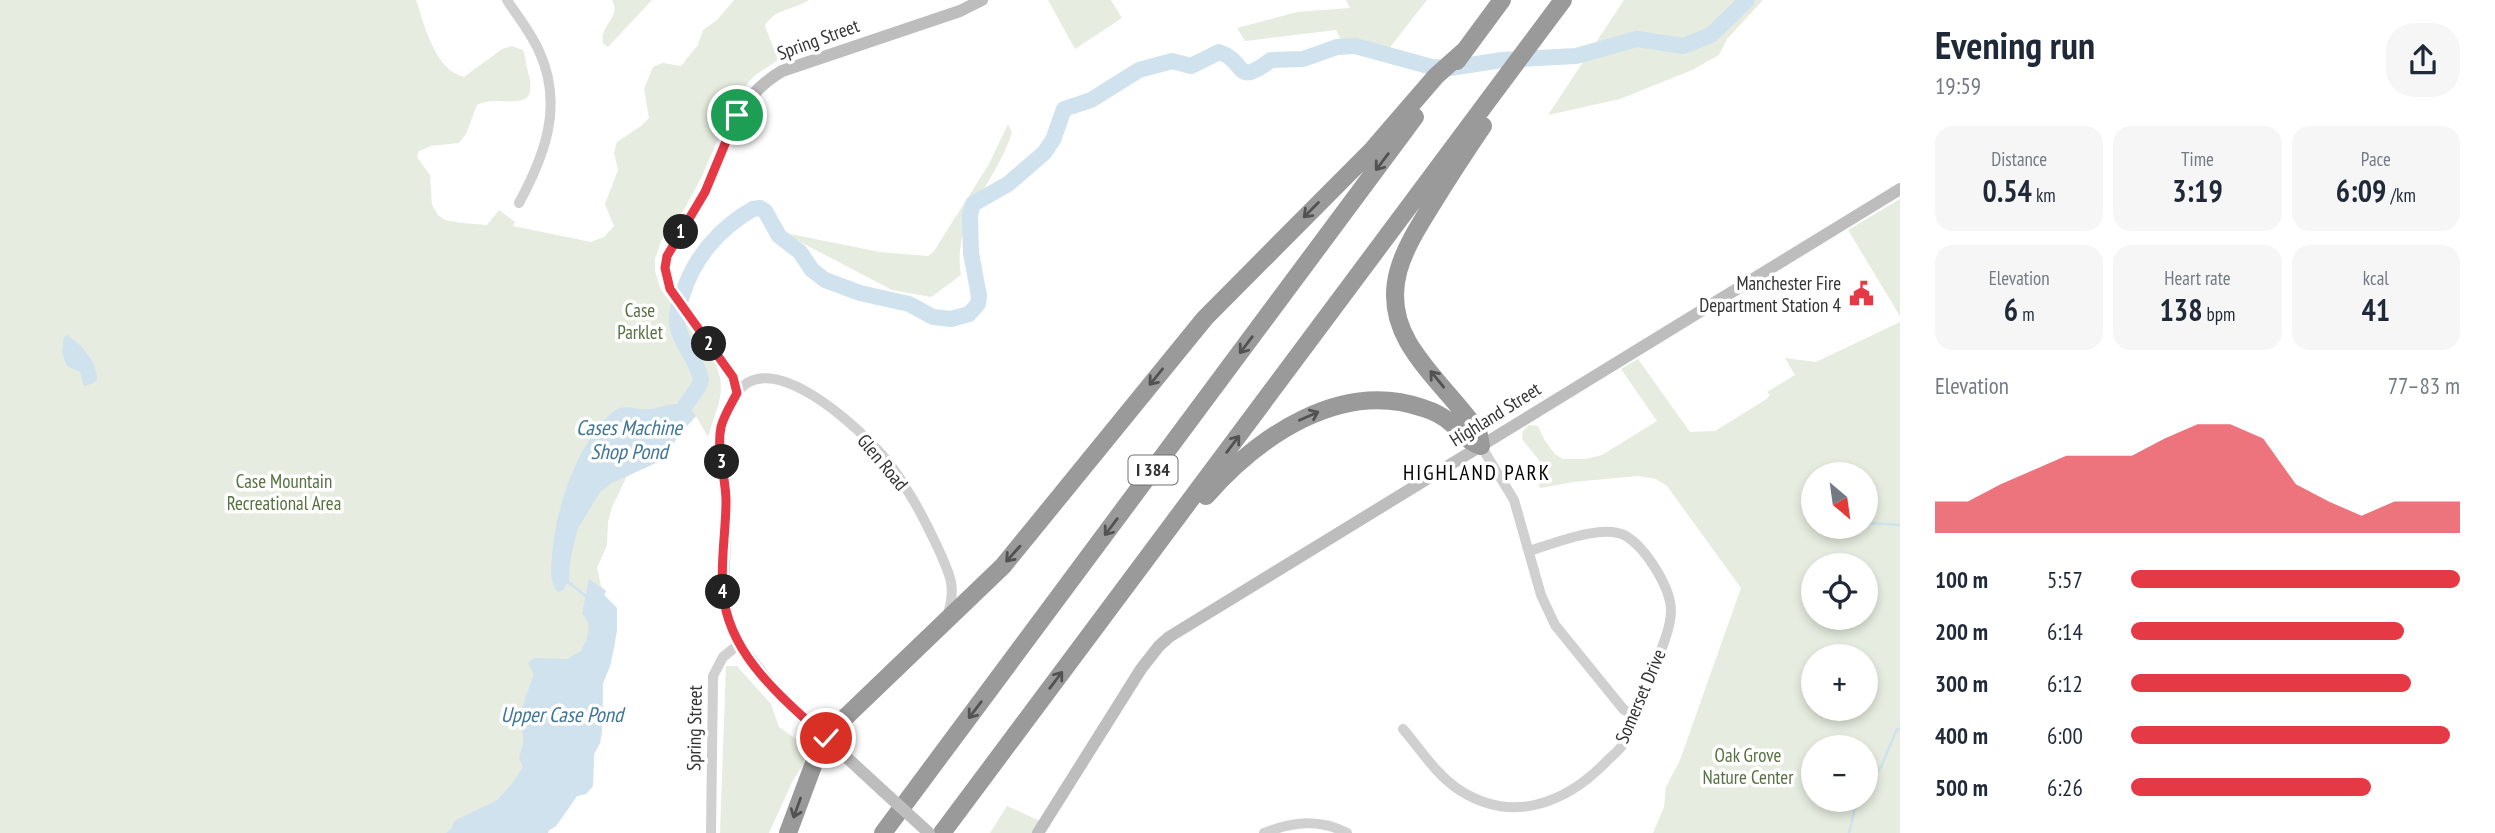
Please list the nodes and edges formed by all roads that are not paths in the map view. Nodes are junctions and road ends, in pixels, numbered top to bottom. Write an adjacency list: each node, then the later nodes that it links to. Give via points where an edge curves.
1 (508, 0): 8 (street, via 539,51 550,97 546,147)
2 (982, 0): 9 (main road, Spring Street, via 782,71 755,91 737,115 705,192 667,256 667,281 733,377)
3 (1502, 0): 6 (highway, via 1464,51 1436,76)
4 (1563, 0): 5 (highway, via 1528,47 1520,71)
5 (1492, 104): 10 (highway, one-way to 5, via 1475,427 1405,336 1395,285 1412,237); 12 (highway, I 384, one-way to 5)
6 (1416, 108): 13 (highway, one-way to 13, via 1205,318 1027,539); 20 (highway, I 384, one-way to 20)
7 (1900, 189): 10 (main road, Highland Street)
8 (519, 203)
9 (737, 393): 13 (street, Glen Road, via 743,384 778,379 831,407 873,444 908,490 950,579 951,603); 14 (main road, via 721,424 719,444 726,501 723,594)
10 (1480, 446): 11 (street, via 1512,496); 12 (highway, one-way to 10, via 1252,451 1319,412 1360,402 1403,402 1442,416); 23 (main road, Highland Street, via 1169,637 1141,669)
11 (1529, 551): 15 (street, via 1555,625 1624,709); 15 (street, Somerset Drive, via 1600,531 1625,535 1641,549 1668,589 1668,625)
12 (1148, 557): 22 (highway, I 384, one-way to 12)
13 (944, 624): 17 (highway)
14 (739, 644): 17 (main road, via 777,693); 18 (street, Spring Street, via 723,657 713,677)
15 (1635, 715): 16 (street, Somerset Drive, via 1624,743 1570,793 1546,803 1517,807 1488,804 1461,791 1444,778)
16 (1404, 729)
17 (826, 738): 19 (highway, one-way to 19); 21 (main road, bridge)
18 (711, 833)
19 (788, 833)
20 (883, 833)
21 (929, 833)
22 (942, 833)
23 (1038, 833)
24 (1264, 833): 25 (street, via 1287,824 1315,822)
25 (1347, 833)

